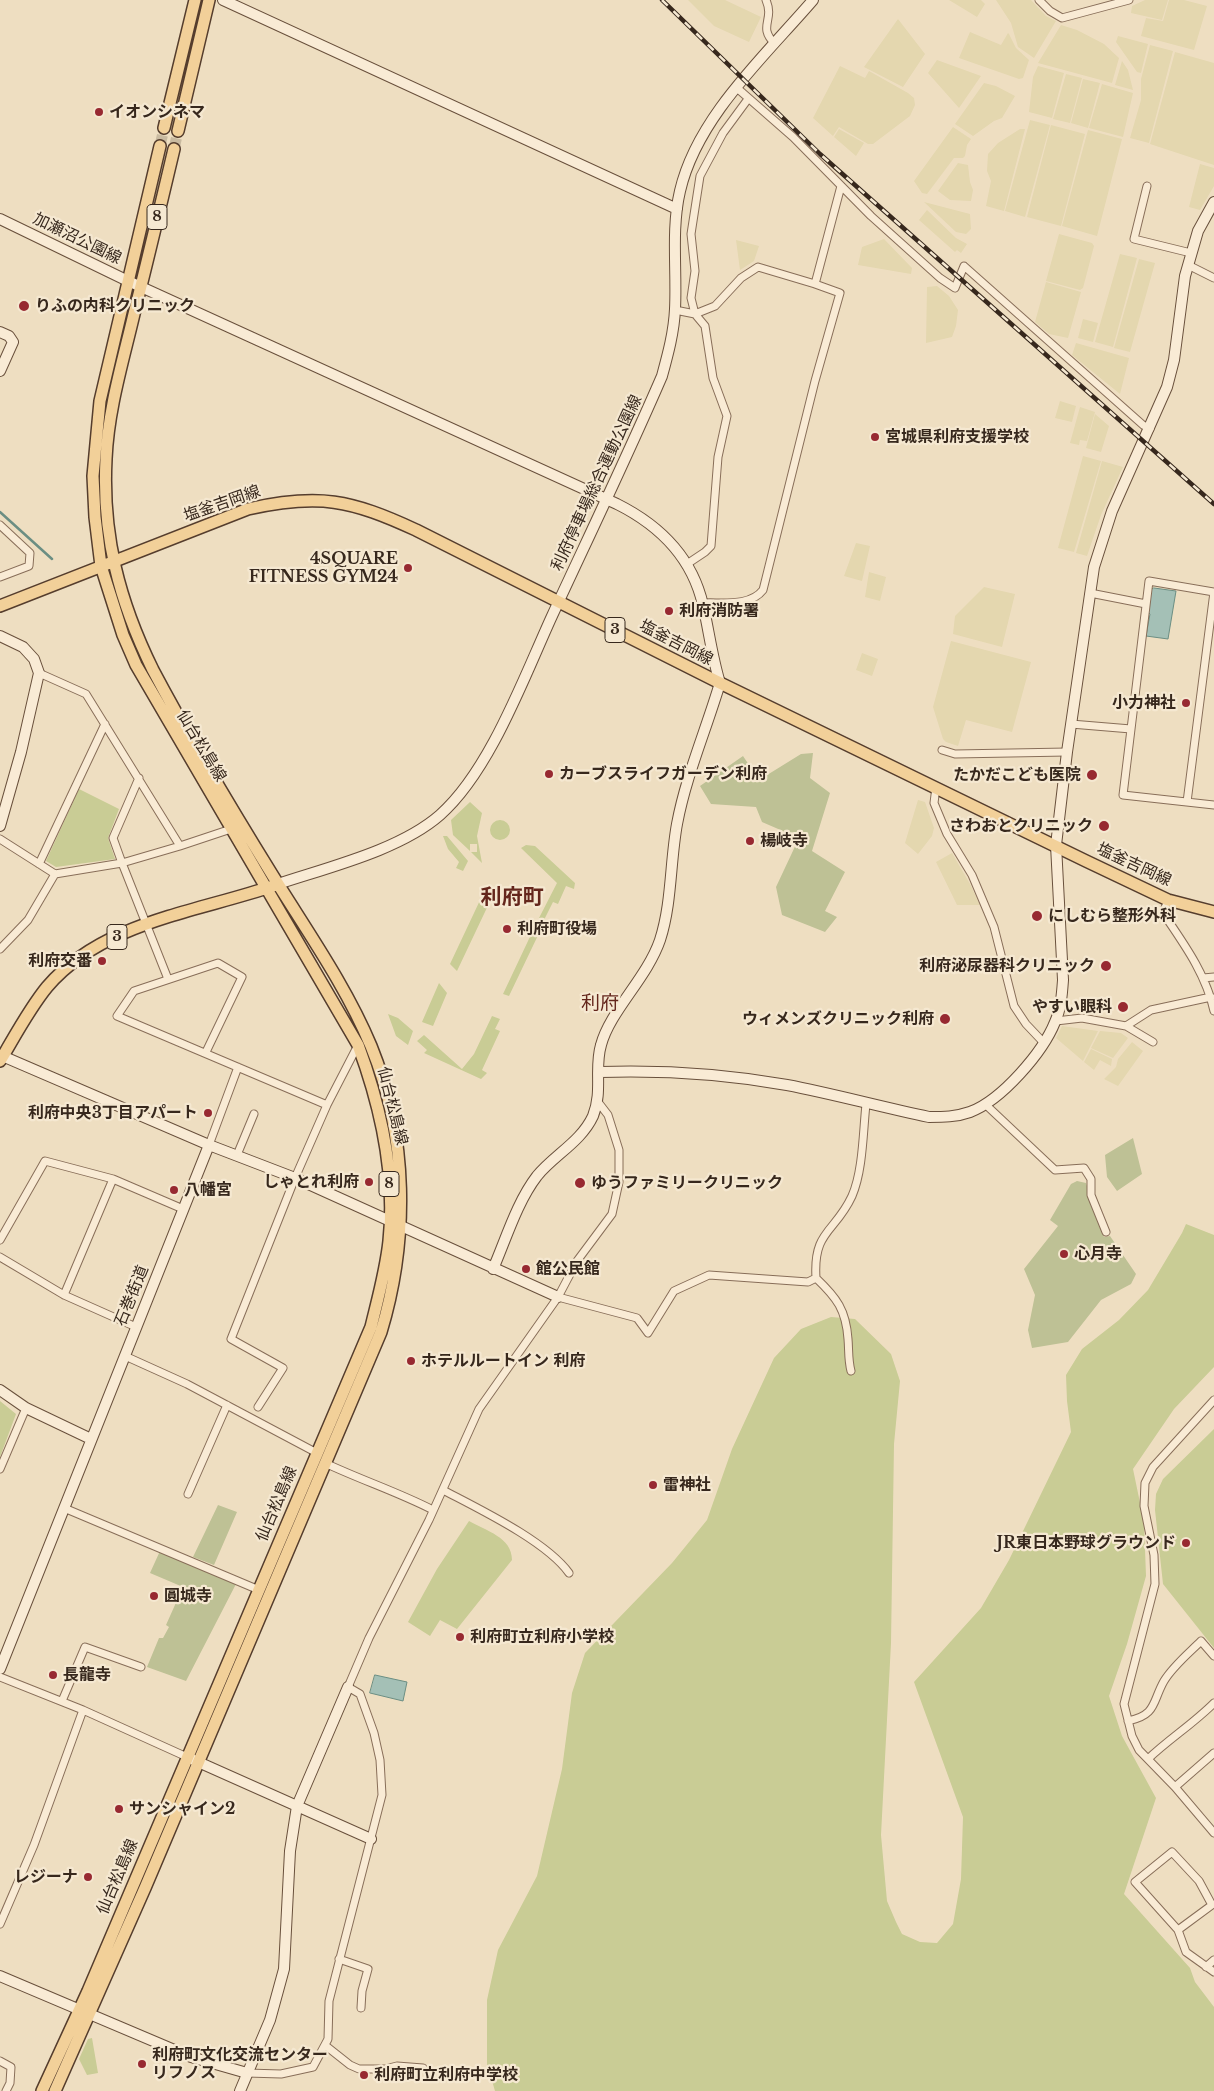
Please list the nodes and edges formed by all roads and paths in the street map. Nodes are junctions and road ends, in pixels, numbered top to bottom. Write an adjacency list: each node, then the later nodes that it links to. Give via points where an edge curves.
1 (195, 0): 11 (main road)
2 (209, 0): 12 (main road)
3 (223, 0): 18 (street)
4 (766, 0): 8 (street, via 769,8 767,36)
5 (813, 0): 8 (street, 利府停車場総合運動公園線)
6 (1039, 0): 7 (street, via 1062,18)
7 (1129, 0)
8 (775, 44): 9 (street, 利府停車場総合運動公園線)
9 (737, 88): 10 (street); 18 (street, 利府停車場総合運動公園線, via 716,113 695,147)
10 (748, 99): 15 (street, via 793,137); 27 (street, via 723,133 700,176 691,234 695,270 691,298)
11 (164, 128)
12 (178, 131)
13 (160, 146): 23 (main road, 8)
14 (174, 149): 25 (main road, 8)
15 (841, 186): 24 (street); 30 (street, via 940,278 956,288 964,266)
16 (1147, 186): 20 (street, via 1134,240)
17 (1214, 202): 20 (street, via 1198,231)
18 (677, 209): 26 (street, 利府停車場総合運動公園線)
19 (0, 219): 23 (street, 加瀬沼公園線)
20 (1191, 253): 21 (street)
21 (1188, 265): 22 (street); 30 (street, via 1174,360)
22 (1214, 278)
23 (128, 281): 25 (street, 加瀬沼公園線); 35 (main road, 仙台松島線 / 8, via 95,436 94,509)
24 (815, 284): 27 (street, via 758,267 741,278 716,306); 40 (street, via 840,293 763,590 750,601)
25 (141, 286): 31 (street, 加瀬沼公園線); 33 (main road, 仙台松島線 / 8, via 114,403 106,458 109,540)
26 (675, 310): 27 (street); 31 (street, 利府停車場総合運動公園線, via 662,376)
27 (695, 314): 34 (street, via 705,326 713,378 727,416 718,457 711,546)
28 (0, 332): 29 (street, via 13,342)
29 (0, 371)
30 (1150, 428): 37 (street, via 1112,511 1094,567)
31 (607, 500): 34 (street, 加瀬沼公園線, via 658,530); 39 (street, 利府停車場総合運動公園線)
32 (0, 525): 36 (street, via 30,553 29,566)
33 (113, 562): 35 (main road, 塩釜吉岡線 / 3); 39 (main road, 塩釜吉岡線 / 3, via 248,509 322,499 379,513); 63 (main road, 仙台松島線 / 8, via 135,634)
34 (687, 564): 40 (street, 加瀬沼公園線)
35 (101, 566): 42 (main road, 塩釜吉岡線 / 3); 56 (main road, 仙台松島線 / 8, via 136,666)
36 (0, 577)
37 (1090, 592): 41 (street); 47 (street)
38 (1214, 592): 41 (street, via 1149,581); 53 (street)
39 (559, 602): 45 (main road, 塩釜吉岡線 / 3); 63 (street, 利府停車場総合運動公園線, via 486,757 455,800 424,827 400,841)
40 (702, 603): 45 (street, 加瀬沼公園線)
41 (1146, 604): 48 (street)
42 (0, 606)
43 (0, 636): 44 (street, via 23,647 34,659)
44 (39, 673): 46 (street, via 86,694); 55 (street)
45 (720, 683): 52 (main road, 塩釜吉岡線 / 3); 81 (street, via 677,824 661,937 654,955 606,1033 601,1045)
46 (105, 724): 51 (street); 61 (street)
47 (1071, 724): 48 (street); 50 (street)
48 (1131, 729): 53 (street, via 1123,795)
49 (942, 750): 50 (street, via 956,754)
50 (1067, 752): 58 (street)
51 (139, 778): 59 (street); 60 (street, via 113,838)
52 (936, 787): 58 (main road, 塩釜吉岡線 / 3); 75 (street, via 934,803 946,834 972,876 994,927 1014,1006)
53 (1187, 802): 54 (street)
54 (1214, 805)
55 (1, 821)
56 (231, 829): 59 (street); 63 (main road, 仙台松島線 / 8)
57 (0, 839): 61 (street)
58 (1056, 845): 64 (main road, 塩釜吉岡線 / 3); 73 (street, via 1063,980)
59 (180, 846): 60 (street)
60 (122, 863): 62 (street); 66 (street)
61 (39, 864): 62 (street)
62 (55, 874): 67 (street, via 28,920)
63 (273, 886): 66 (main road, 3); 77 (main road, 仙台松島線 / 8); 92 (main road, 仙台松島線 / 8, via 355,1013 381,1072 396,1136 400,1179)
64 (1168, 900): 65 (main road, 塩釜吉岡線 / 3); 69 (street, via 1163,913)
65 (1214, 912)
66 (148, 924): 70 (street); 79 (main road, 3, via 101,943 69,966 30,1010)
67 (0, 949)
68 (1214, 977): 69 (street)
69 (1203, 978): 71 (street)
70 (168, 979): 78 (street, via 134,991 117,1016); 78 (street, via 218,963 242,977)
71 (1211, 996): 72 (street); 74 (street, via 1151,1010)
72 (1214, 1011)
73 (1056, 1021): 74 (street, via 1082,1018); 75 (street)
74 (1126, 1026): 76 (street)
75 (1044, 1042): 84 (street, via 1016,1076)
76 (1153, 1042)
77 (358, 1045): 85 (street); 92 (main road, 仙台松島線 / 8, via 370,1077 385,1138)
78 (206, 1052): 80 (street)
79 (1, 1057): 87 (street)
80 (238, 1067): 85 (street); 87 (street)
81 (600, 1072): 82 (street); 83 (street, via 656,1070 719,1076 788,1085)
82 (598, 1102): 96 (street, via 592,1118 578,1138 536,1177 524,1197); 99 (street, via 608,1116 619,1150 617,1197 612,1214 577,1262)
83 (866, 1104): 84 (street, via 929,1117 950,1117); 97 (street, via 857,1182 852,1197 818,1247)
84 (985, 1104): 93 (street, via 1056,1170 1084,1168 1091,1179 1090,1195)
85 (327, 1105): 89 (street)
86 (254, 1114): 88 (street)
87 (209, 1144): 88 (street); 91 (street, 石巻街道)
88 (237, 1156): 89 (street)
89 (294, 1178): 92 (street); 106 (street, via 231,1339 282,1368)
90 (113, 1179): 91 (street); 94 (street, via 44,1161); 98 (street)
91 (183, 1209): 100 (street, 石巻街道)
92 (395, 1224): 96 (street); 109 (main road, 仙台松島線 / 8, via 371,1327); 110 (main road, 仙台松島線 / 8, via 393,1289 381,1332)
93 (1106, 1232)
94 (0, 1240)
95 (0, 1257): 98 (street)
96 (494, 1268): 99 (street)
97 (816, 1278): 99 (street, via 808,1282 709,1275 674,1291 648,1333 638,1318); 102 (street, via 834,1295 843,1310)
98 (64, 1295): 100 (street)
99 (558, 1297): 112 (street, via 479,1409)
100 (136, 1327): 101 (street, 石巻街道)
101 (125, 1356): 105 (street); 108 (street, 石巻街道)
102 (851, 1371)
103 (0, 1390): 107 (street)
104 (1214, 1400): 126 (street, via 1153,1467 1145,1483 1144,1506 1154,1554 1155,1584 1124,1704)
105 (228, 1405): 109 (street); 113 (street)
106 (258, 1407)
107 (26, 1408): 108 (street); 111 (street)
108 (91, 1439): 114 (street, 石巻街道)
109 (317, 1452): 117 (main road, 仙台松島線 / 8)
110 (325, 1463): 115 (street, via 394,1490); 128 (main road, 仙台松島線 / 8)
111 (0, 1469)
112 (443, 1490): 115 (street); 116 (street, via 537,1544 560,1560)
113 (188, 1494)
114 (64, 1508): 117 (street); 120 (street, 石巻街道)
115 (433, 1510): 122 (street)
116 (570, 1573)
117 (259, 1590): 128 (main road, 仙台松島線 / 8)
118 (1214, 1656): 126 (street, via 1201,1641 1164,1681 1152,1708 1138,1719)
119 (142, 1666): 123 (street, via 85,1647)
120 (0, 1669)
121 (0, 1677): 123 (street)
122 (348, 1687): 131 (street); 133 (street, via 360,1694 380,1760 382,1795)
123 (62, 1701): 125 (street)
124 (1214, 1703): 129 (street)
125 (83, 1710): 128 (street); 134 (street, via 34,1845)
126 (1128, 1721): 129 (street, via 1139,1750)
127 (1214, 1753): 130 (street)
128 (192, 1759): 131 (street); 142 (main road, 仙台松島線 / 8)
129 (1148, 1759): 130 (street)
130 (1175, 1787): 132 (street)
131 (296, 1806): 133 (street); 146 (street, via 290,1851 284,1969 270,2020)
132 (1213, 1828)
133 (372, 1839): 136 (street)
134 (0, 1924)
135 (1178, 1930): 135 (street, via 1135,1882 1172,1852 1199,1881 1212,1905); 138 (street, via 1186,1952)
136 (339, 1959): 141 (street, via 368,1968); 143 (street, via 328,2001)
137 (1214, 1960): 138 (street)
138 (1206, 1967): 139 (street)
139 (1214, 1972)
140 (0, 1976): 142 (street)
141 (361, 2008)
142 (85, 2011): 146 (street, via 191,2058); 148 (main road, 仙台松島線 / 8); 149 (main road, 仙台松島線 / 8)
143 (326, 2046): 145 (street, via 350,2066 360,2069); 146 (street, via 313,2067 281,2074)
144 (0, 2061): 147 (street, via 11,2067)
145 (423, 2068)
146 (247, 2073): 150 (street)
147 (6, 2091)
148 (42, 2091)
149 (55, 2091)
150 (240, 2091)

